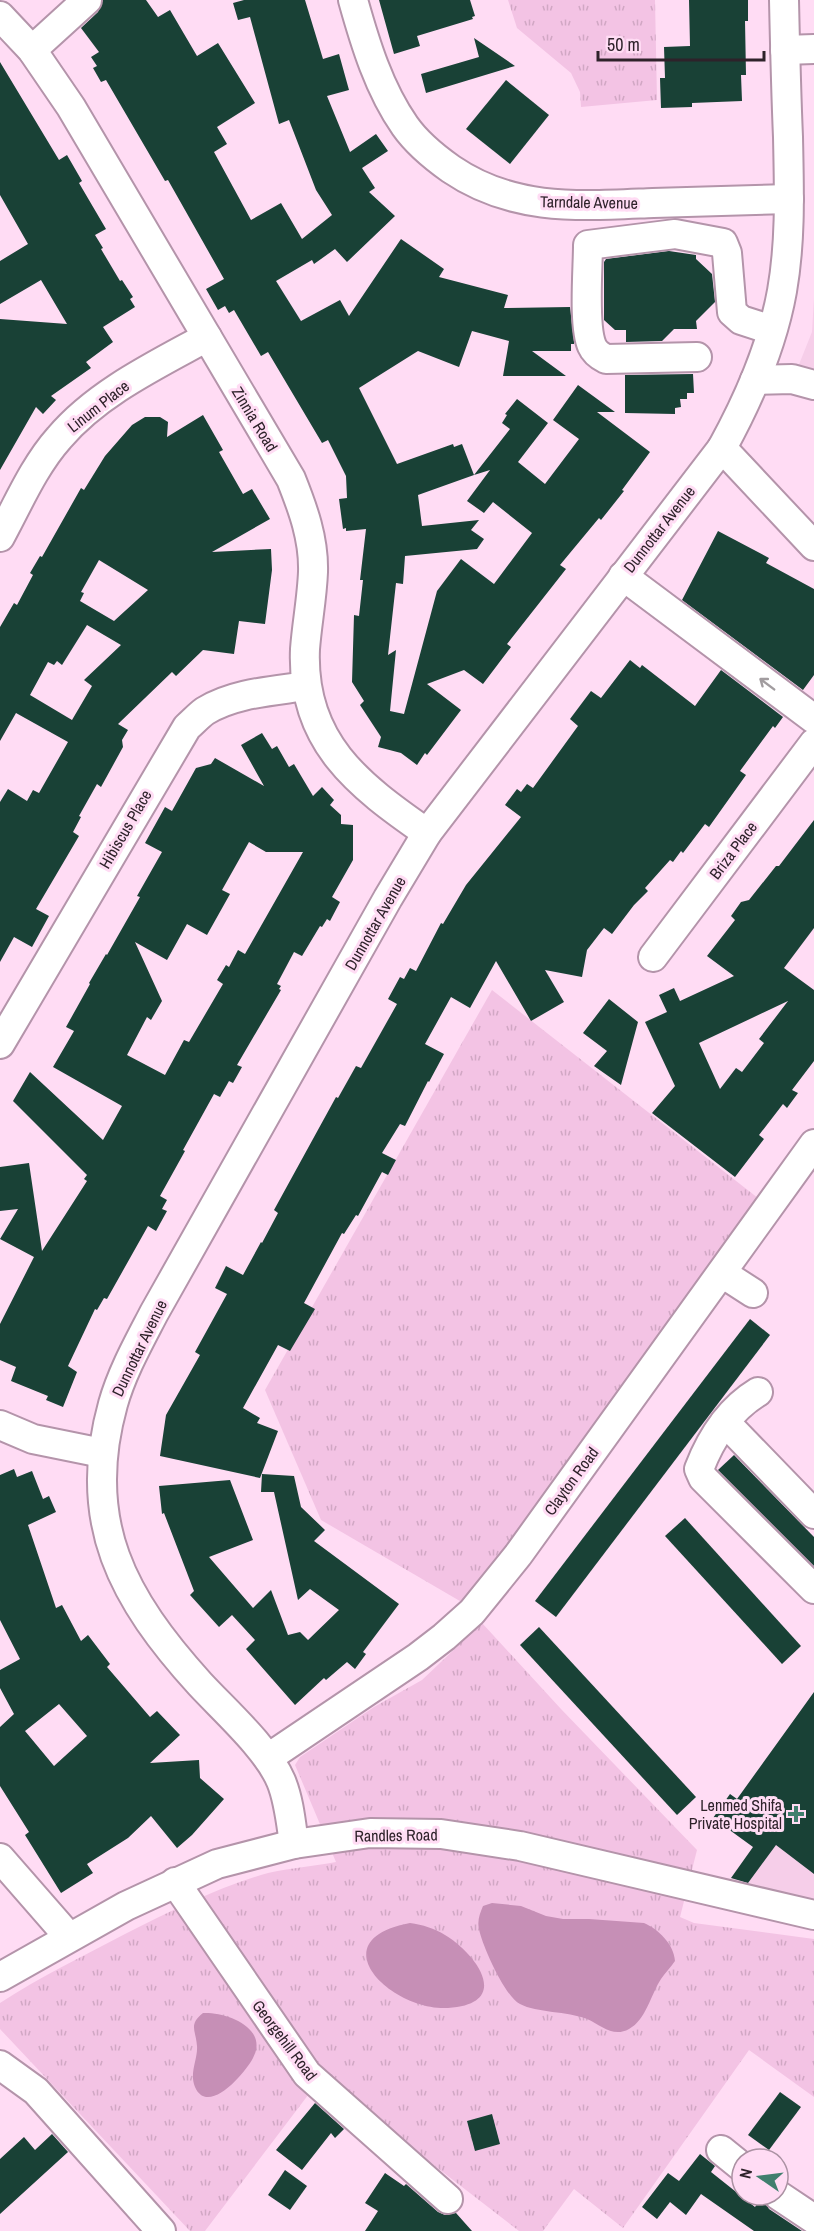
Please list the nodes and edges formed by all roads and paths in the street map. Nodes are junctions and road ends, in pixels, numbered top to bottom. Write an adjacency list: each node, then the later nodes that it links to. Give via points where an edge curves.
1 (87, 0): 6 (street)
2 (354, 0): 8 (street, Tarndale Avenue, via 378,76 406,128 440,161 482,187 518,199 568,205)
3 (784, 0): 7 (street, Dunnottar Avenue)
4 (0, 16): 6 (street, Zinnia Road)
5 (814, 49): 7 (street)
6 (32, 50): 10 (street, Zinnia Road, via 71,107)
7 (785, 50): 8 (street, Dunnottar Avenue)
8 (789, 199): 9 (street, Dunnottar Avenue, via 782,292)
9 (772, 330): 11 (street, via 741,320 732,312 723,243 675,234 588,245 588,318 592,346 598,354 606,359); 12 (street, Dunnottar Avenue)
10 (207, 337): 15 (street, Linum Place, via 131,380 72,423 40,465); 18 (street, Zinnia Road, via 291,479 304,510 313,571 305,650)
11 (697, 357)
12 (755, 380): 13 (street, via 792,379); 14 (street, Dunnottar Avenue)
13 (814, 385)
14 (722, 448): 16 (street); 17 (street, Dunnottar Avenue)
15 (0, 537)
16 (814, 546)
17 (623, 576): 19 (street, one-way to 17); 21 (street, Dunnottar Avenue)
18 (306, 686): 21 (street, Zinnia Road, via 320,729 341,761 376,797); 23 (street, Hibiscus Place, via 235,699 206,711 187,726)
19 (814, 719)
20 (814, 743): 22 (street, Briza Place)
21 (427, 833): 30 (street, Dunnottar Avenue, via 150,1322 113,1402)
22 (653, 957)
23 (0, 1044)
24 (814, 1144): 25 (street, Clayton Road)
25 (722, 1273): 26 (street); 33 (street, Clayton Road, via 518,1556 472,1612 418,1657)
26 (753, 1293)
27 (758, 1392): 28 (street, via 743,1401)
28 (726, 1422): 31 (street); 32 (street, via 706,1449 699,1469 703,1478)
29 (0, 1425): 30 (street, via 33,1439)
30 (102, 1454): 33 (street, Dunnottar Avenue, via 106,1520 114,1554 133,1597 168,1648)
31 (814, 1514)
32 (814, 1588)
33 (268, 1758): 34 (street, Dunnottar Avenue, via 282,1783)
34 (294, 1844): 36 (street, Randles Road, via 251,1853); 37 (street, Randles Road, via 370,1833 465,1836 591,1861)
35 (0, 1858): 38 (street)
36 (175, 1882): 38 (street, Randles Road); 41 (street, Georgehill Road, via 307,2074)
37 (814, 1915)
38 (69, 1937): 39 (street, Randles Road)
39 (0, 1977)
40 (0, 2065): 44 (street, via 36,2091)
41 (448, 2199)
42 (790, 2203): 43 (street)
43 (814, 2219)
44 (161, 2231)

